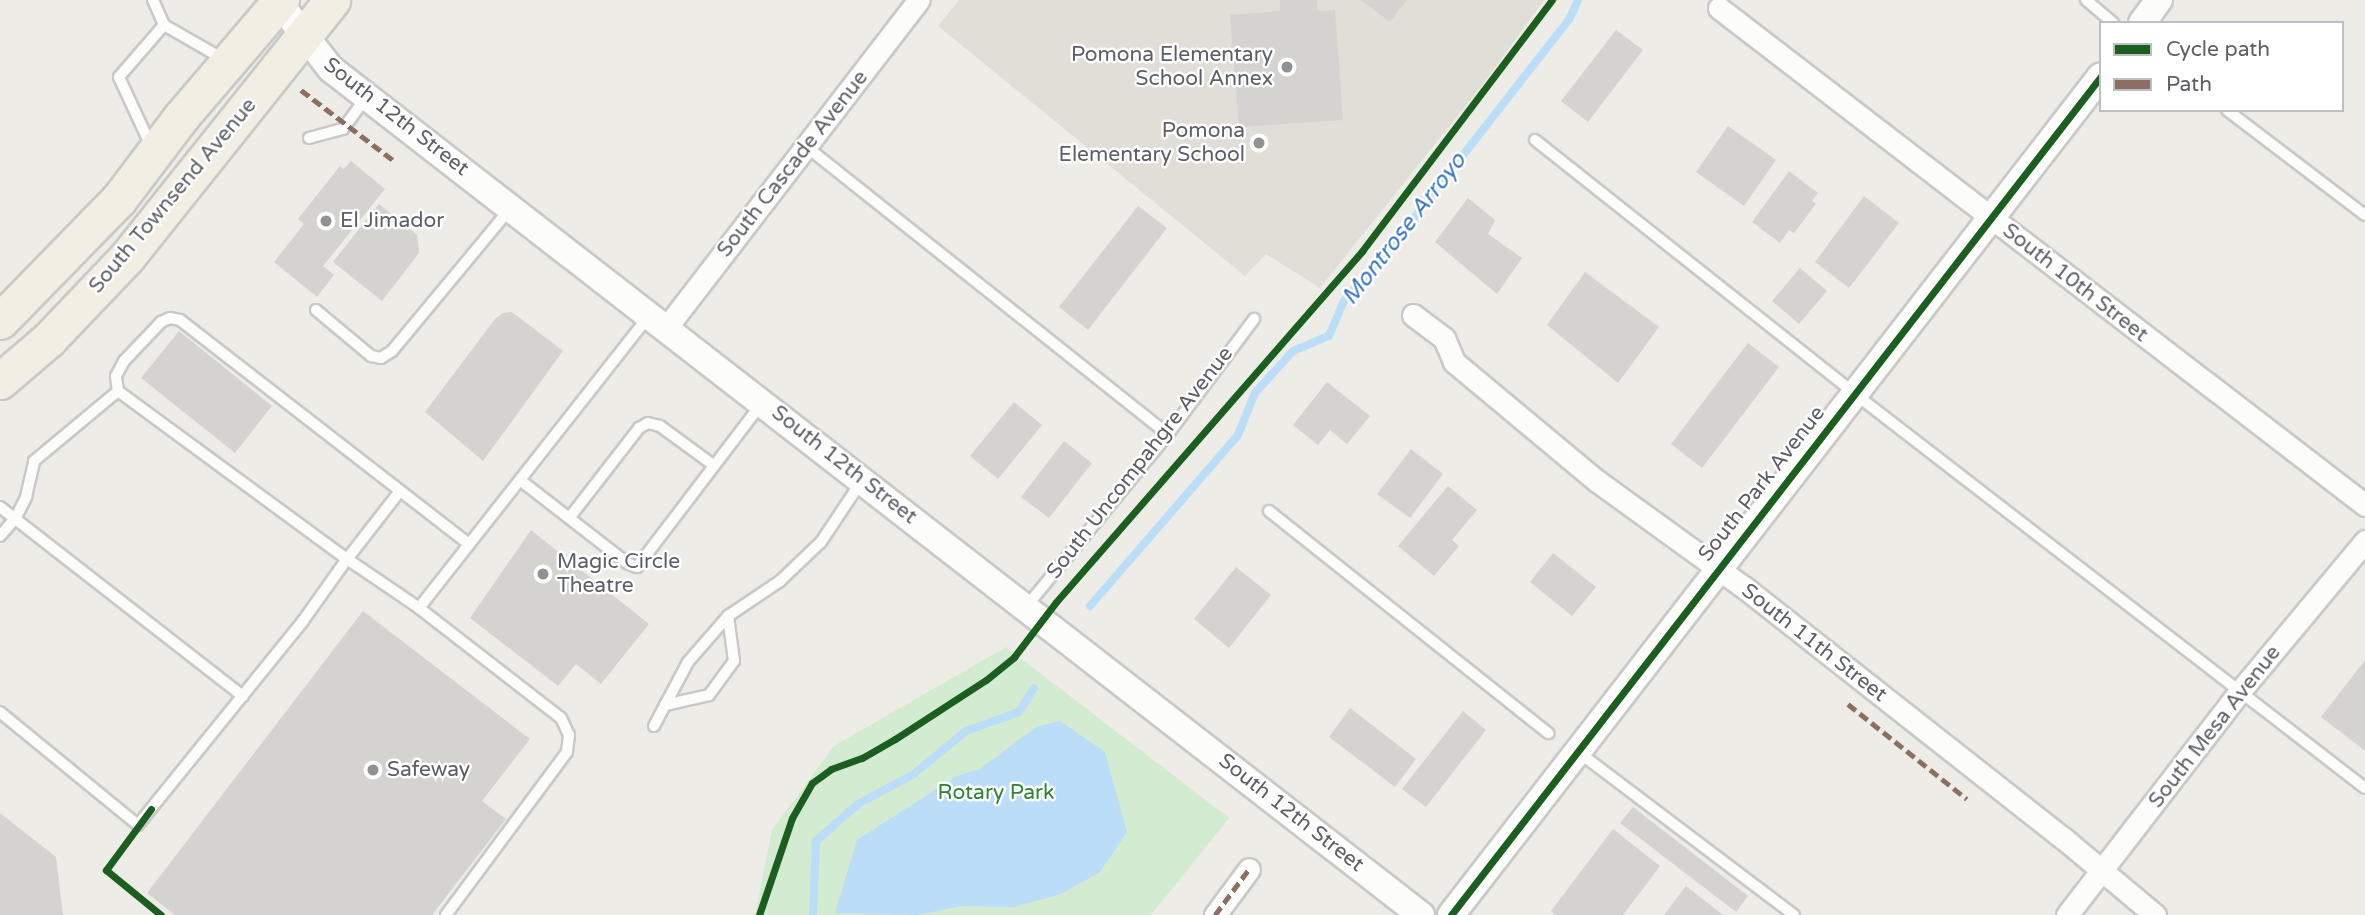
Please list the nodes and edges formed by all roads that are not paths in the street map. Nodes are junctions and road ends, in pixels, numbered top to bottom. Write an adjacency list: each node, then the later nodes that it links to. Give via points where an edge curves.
1 (153, 0): 10 (lane)
2 (332, 0): 11 (highway, South Townsend Avenue)
3 (919, 0): 18 (street, South Cascade Avenue)
4 (2086, 0): 8 (lane)
5 (2159, 0): 9 (street)
6 (279, 1): 11 (street, South 12th Street); 12 (highway, South Townsend Avenue)
7 (1719, 9): 22 (street, South 10th Street)
8 (2111, 21)
9 (2143, 21)
10 (164, 25): 12 (lane); 19 (lane, via 119,77)
11 (305, 36): 14 (street, South 12th Street, via 323,61); 28 (highway, South Townsend Avenue, via 127,257)
12 (227, 61): 19 (highway, South Townsend Avenue)
13 (2099, 79): 22 (street, South Park Avenue)
14 (366, 96): 16 (lane, via 342,129); 20 (street, South 12th Street)
15 (2230, 112): 21 (lane)
16 (309, 138)
17 (1535, 140): 30 (lane)
18 (808, 148): 27 (street, South Cascade Avenue); 32 (lane)
19 (154, 152): 26 (highway, South Townsend Avenue, via 119,199)
20 (512, 207): 23 (lane, via 392,351 381,358 371,356); 27 (street, South 12th Street)
21 (2365, 215)
22 (1991, 218): 30 (street, South Park Avenue); 37 (street, South 10th Street)
23 (316, 310)
24 (1413, 315): 46 (street, South 11th Street, via 1444,338 1454,362 1587,472)
25 (1254, 319): 32 (lane, South Uncompahgre Avenue)
26 (0, 321)
27 (658, 321): 31 (street, South 12th Street); 34 (lane)
28 (0, 381)
29 (118, 391): 36 (lane, via 116,376 124,361 162,322 180,320); 41 (lane, via 34,461); 45 (lane)
30 (1855, 394): 46 (street, South Park Avenue); 50 (lane)
31 (762, 401): 33 (lane); 35 (street, South 12th Street)
32 (1168, 434): 47 (lane, South Uncompahgre Avenue)
33 (713, 465): 40 (lane, via 660,426 648,423 639,428); 40 (lane, via 637,567)
34 (520, 480): 40 (lane); 44 (lane)
35 (862, 480): 47 (street, South 12th Street); 49 (lane, via 821,542 780,581)
36 (400, 491): 44 (lane); 45 (lane)
37 (2365, 505)
38 (0, 507): 41 (lane)
39 (1269, 511): 55 (lane)
40 (570, 517)
41 (15, 520): 42 (lane); 51 (lane)
42 (0, 536)
43 (2365, 541): 50 (street, South Mesa Avenue)
44 (469, 544): 48 (lane)
45 (347, 559): 48 (lane); 51 (lane)
46 (1718, 569): 56 (street, South Park Avenue); 59 (street, South 11th Street)
47 (1026, 607): 62 (street, South 12th Street)
48 (419, 608): 60 (lane, via 561,718 569,735 567,752)
49 (728, 616): 52 (lane, via 688,662); 52 (lane, via 734,661 709,695)
50 (2241, 691): 57 (lane); 59 (street, South Mesa Avenue)
51 (243, 695): 53 (lane, via 138,825)
52 (665, 705): 54 (lane)
53 (0, 712)
54 (654, 726)
55 (1548, 733)
56 (1577, 751): 63 (street, South Park Avenue); 64 (lane)
57 (2365, 788)
58 (1250, 869): 61 (street)
59 (2101, 872): 65 (street, South Mesa Avenue); 66 (street, South 11th Street)
60 (446, 915)
61 (1215, 915)
62 (1421, 915)
63 (1451, 915)
64 (1794, 915)
65 (2067, 915)
66 (2155, 915)

